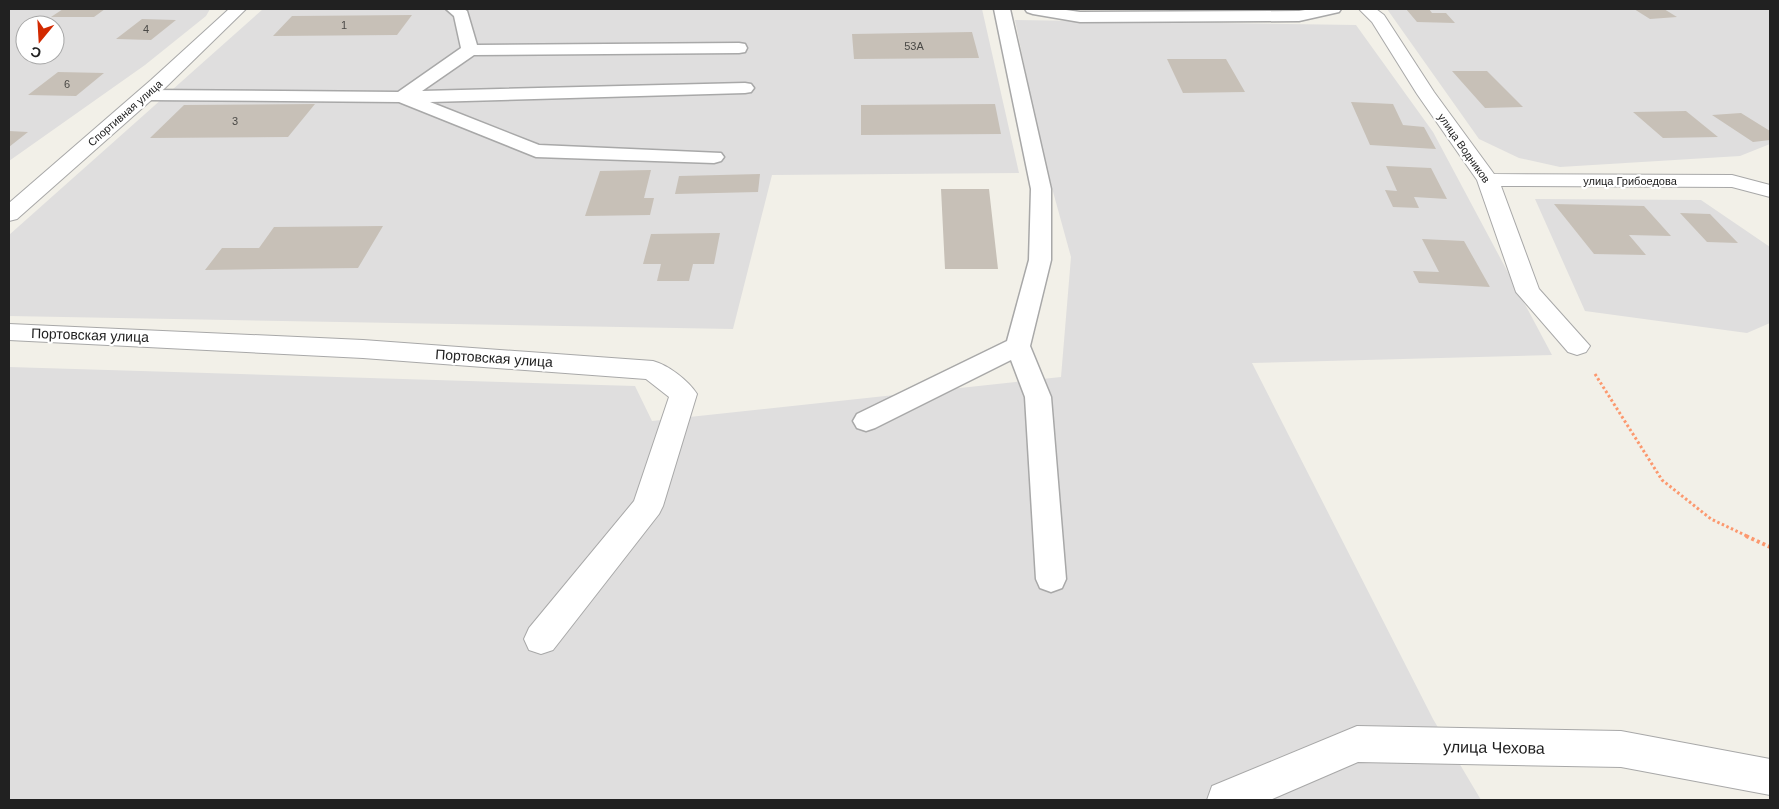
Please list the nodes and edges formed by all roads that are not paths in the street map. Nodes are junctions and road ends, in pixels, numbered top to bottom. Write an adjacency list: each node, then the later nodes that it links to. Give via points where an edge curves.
1 (238, 9): 10 (street, Спортивная улица)
2 (454, 9): 8 (lane, via 461,14)
3 (1002, 9): 17 (lane, via 1041,189 1040,260)
4 (1033, 9): 5 (lane, via 1090,17 1299,16)
5 (1333, 9)
6 (1366, 9): 13 (street, улица Водников, via 1378,19 1426,94)
7 (739, 48): 8 (lane)
8 (470, 50): 11 (lane)
9 (745, 88): 11 (lane)
10 (146, 95): 11 (lane); 15 (street, Спортивная улица)
11 (402, 97): 12 (lane, via 536,151)
12 (714, 157)
13 (1488, 180): 14 (street, улица Грибоедова, via 1732,181); 18 (street, улица Водников, via 1528,292)
14 (1770, 191)
15 (9, 214)
16 (9, 332): 21 (street, Портовская улица, via 363,349 653,370 683,394 648,506)
17 (1018, 346): 19 (lane); 20 (lane, via 1038,398)
18 (1576, 346)
19 (866, 421)
20 (1050, 579)
21 (541, 639)
22 (1770, 777): 23 (street, улица Чехова, via 1621,749 1357,744)
23 (1226, 800)

